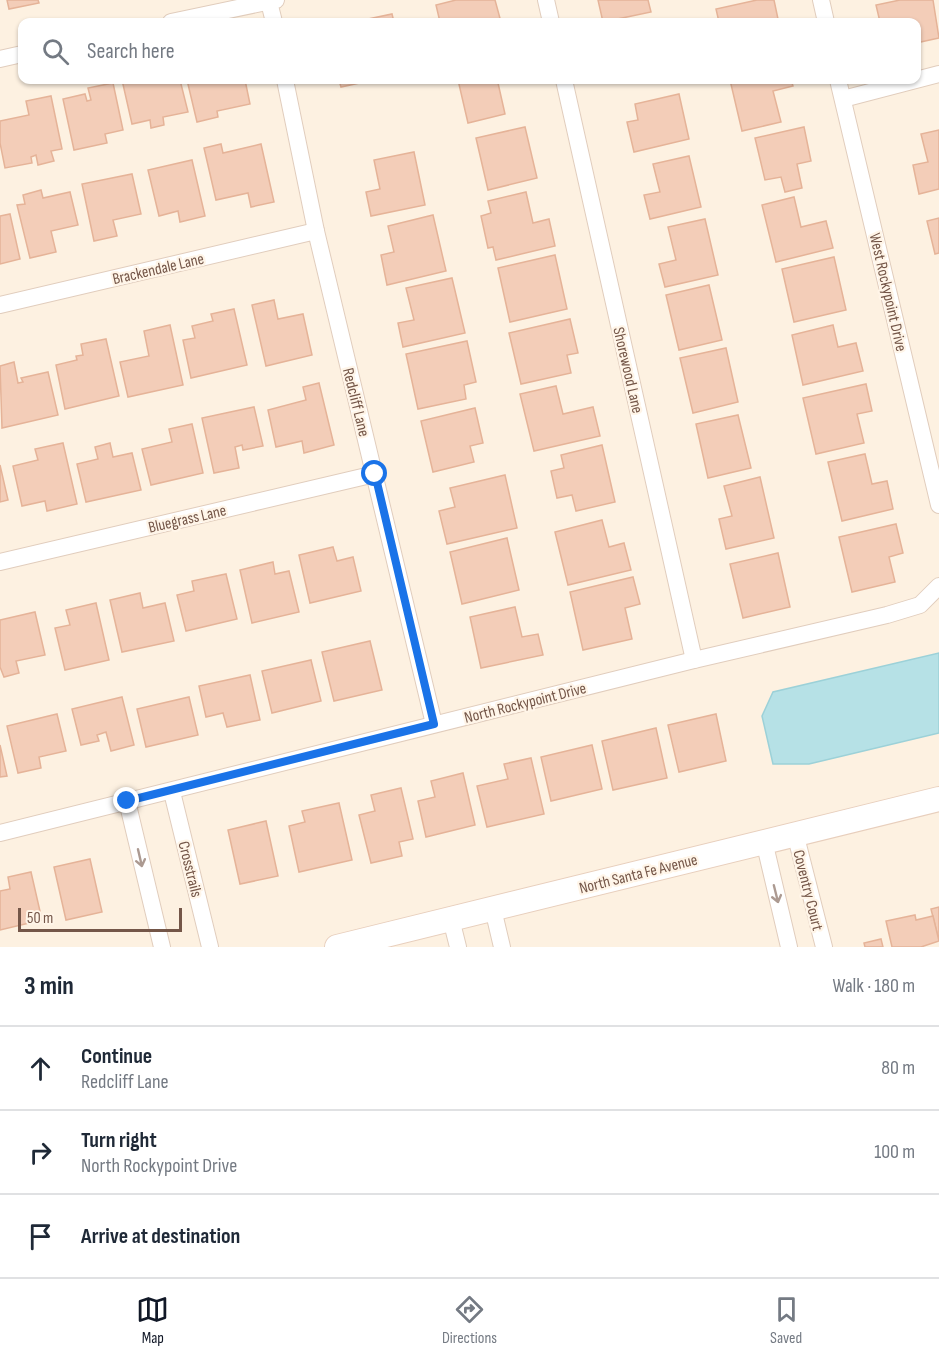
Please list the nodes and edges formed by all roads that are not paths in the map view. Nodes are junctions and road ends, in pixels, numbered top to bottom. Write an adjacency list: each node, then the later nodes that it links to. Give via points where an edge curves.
1 (546, 0): 6 (street)
2 (821, 0): 7 (street)
3 (273, 1): 4 (street); 5 (street)
4 (190, 18)
5 (274, 18)
6 (550, 18)
7 (825, 18)
8 (18, 55): 9 (street)
9 (0, 59)
10 (939, 74): 11 (street)
11 (921, 79)
12 (286, 84): 17 (street, Redcliff Lane)
13 (565, 84): 23 (street, Shorewood Lane)
14 (839, 84): 16 (street, West Rockypoint Drive)
15 (901, 84): 16 (street)
16 (843, 99): 20 (street, West Rockypoint Drive)
17 (316, 231): 18 (street, Brackendale Lane); 19 (street, Redcliff Lane)
18 (0, 305)
19 (375, 474): 21 (street, Bluegrass Lane); 24 (street, Redcliff Lane)
20 (939, 505)
21 (0, 562)
22 (939, 586): 23 (street, North Rockypoint Drive, via 920,605 898,612)
23 (694, 660): 24 (street, North Rockypoint Drive)
24 (434, 724): 25 (street, North Rockypoint Drive)
25 (172, 792): 27 (street, North Rockypoint Drive); 34 (street, Crosstrails)
26 (939, 799): 29 (main road, North Santa Fe Avenue)
27 (127, 801): 28 (street, North Rockypoint Drive); 33 (street, one-way to 33)
28 (0, 832)
29 (795, 834): 30 (main road, North Santa Fe Avenue); 39 (street, Coventry Court)
30 (764, 841): 31 (main road, North Santa Fe Avenue); 38 (street, Coventry Court, one-way to 38)
31 (493, 909): 32 (main road, North Santa Fe Avenue); 37 (street)
32 (452, 920): 35 (main road, North Santa Fe Avenue); 36 (street)
33 (162, 947)
34 (210, 947)
35 (337, 947)
36 (458, 947)
37 (502, 947)
38 (789, 947)
39 (824, 947)

